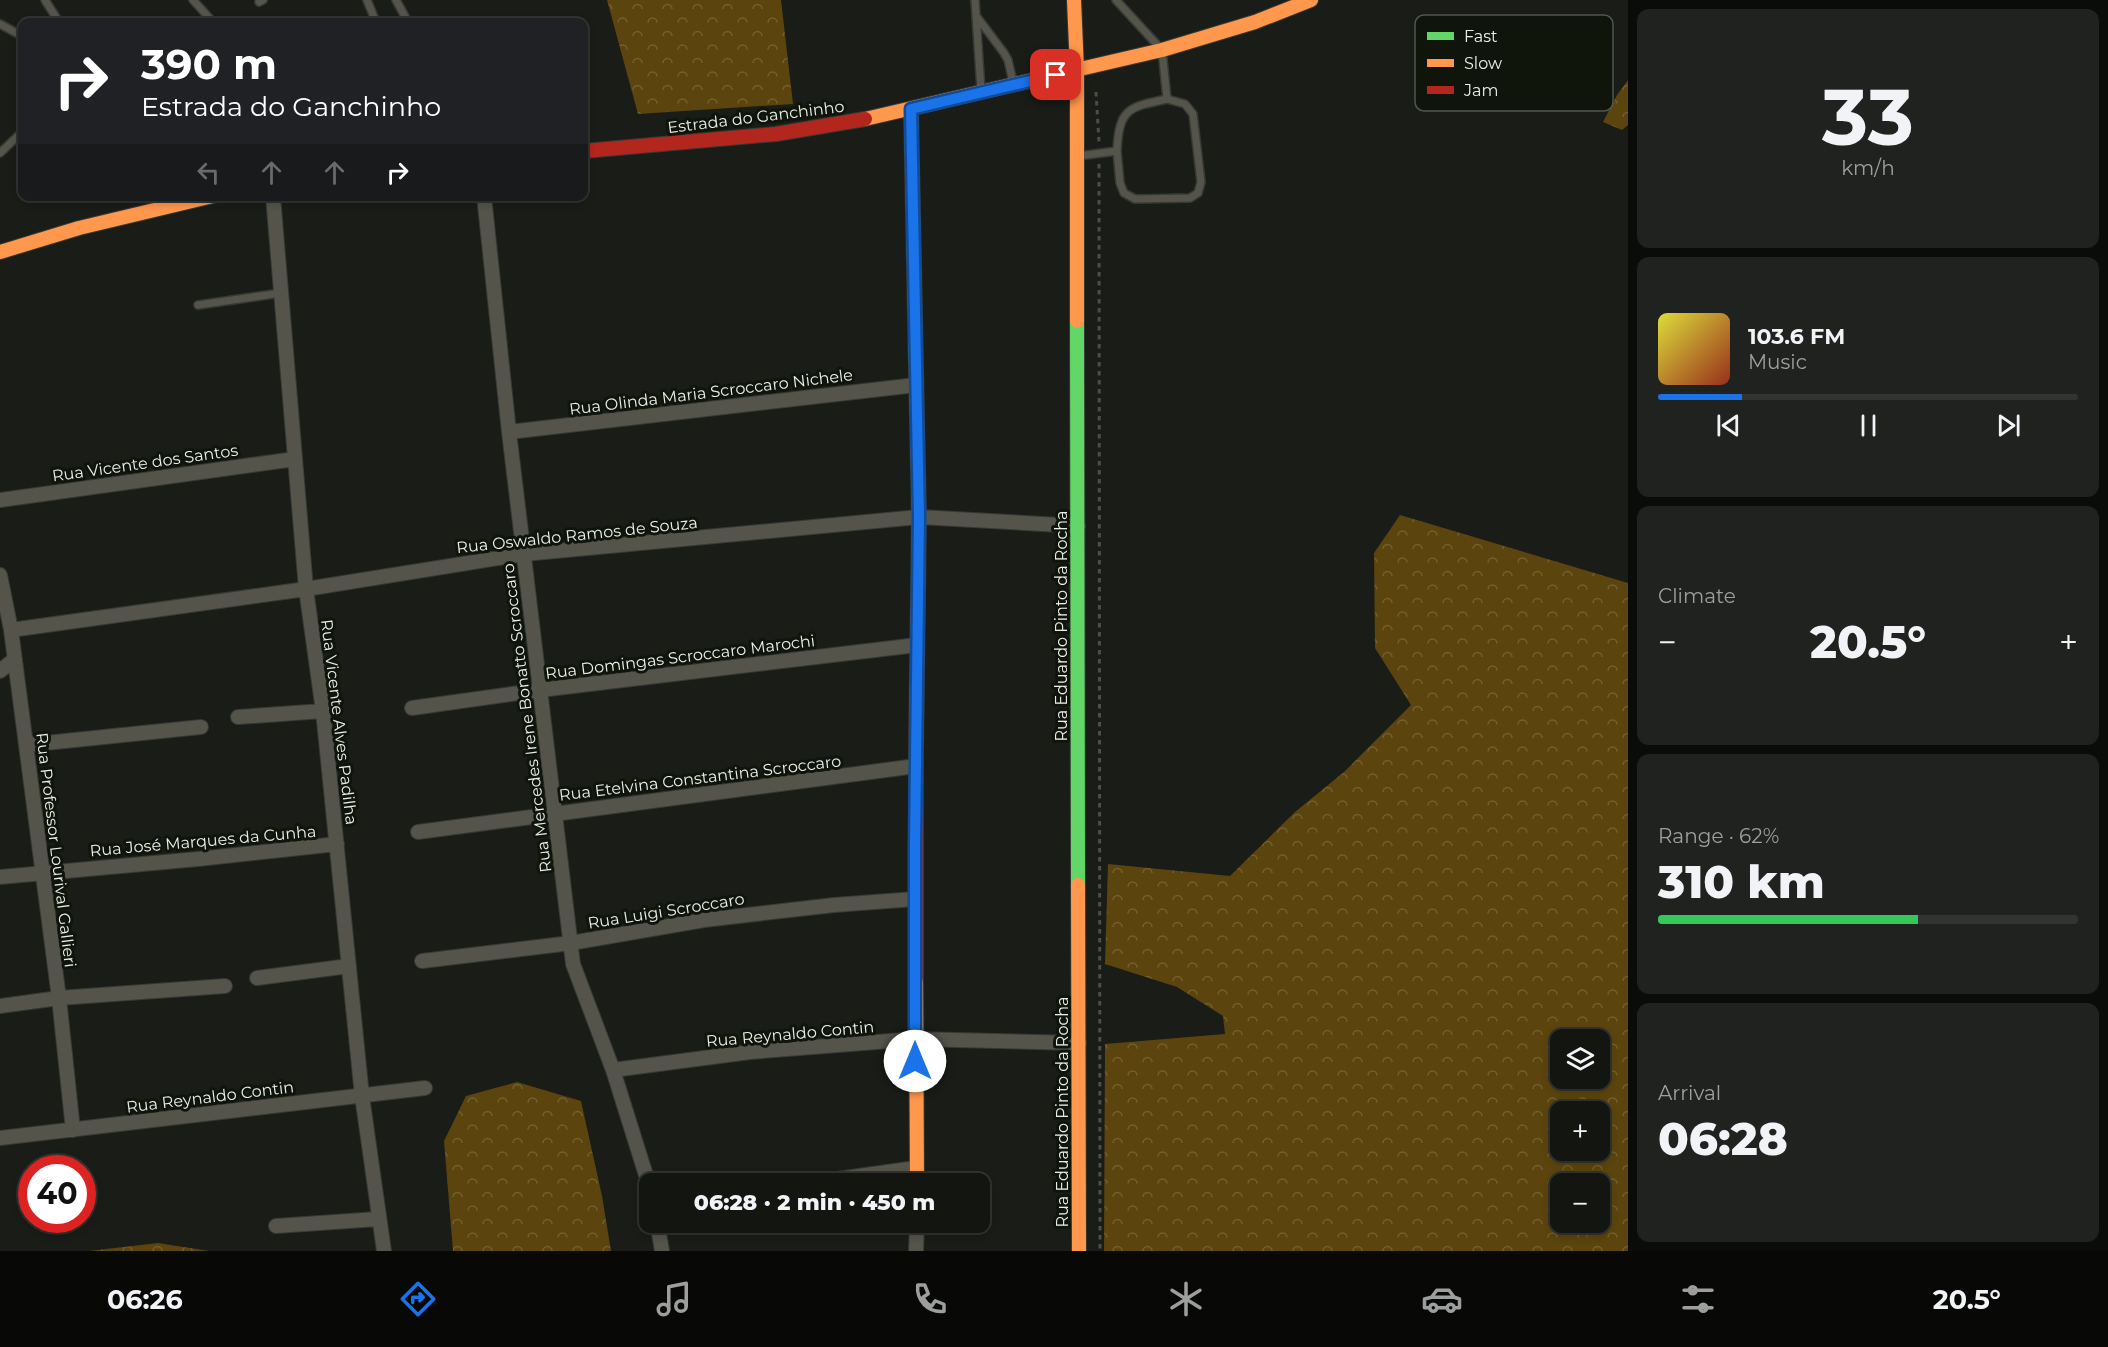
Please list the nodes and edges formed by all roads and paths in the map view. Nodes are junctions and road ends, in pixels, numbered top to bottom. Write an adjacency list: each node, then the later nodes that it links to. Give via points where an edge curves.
1 (45, 0): 10 (lane)
2 (193, 0): 11 (lane)
3 (367, 0): 12 (lane)
4 (396, 0): 13 (lane)
5 (975, 0): 9 (lane)
6 (1074, 0): 17 (street, Rua Eduardo Pinto da Rocha)
7 (1116, 0): 16 (lane)
8 (1311, 0): 16 (street, Estrada do Ganchinho, via 1255,22)
9 (977, 17): 18 (lane, via 1006,56); 20 (lane)
10 (57, 18)
11 (209, 18)
12 (374, 18)
13 (406, 18)
14 (0, 24): 15 (lane)
15 (18, 34)
16 (1162, 50): 17 (street, Estrada do Ganchinho); 21 (lane)
17 (1077, 70): 18 (street, Estrada do Ganchinho); 28 (street, Rua Eduardo Pinto da Rocha)
18 (1013, 85): 20 (street, Estrada do Ganchinho)
19 (1096, 86): 27 (path)
20 (981, 93): 22 (street, Estrada do Ganchinho)
21 (1167, 99): 25 (lane, via 1136,106 1125,115 1118,128); 25 (lane, via 1185,104 1193,114 1201,182 1198,193 1190,198 1135,200 1124,193 1120,183)
22 (911, 109): 24 (street, Estrada do Ganchinho, via 776,135); 35 (street)
23 (18, 136): 26 (lane)
24 (588, 151)
25 (1117, 151): 27 (lane)
26 (0, 153)
27 (1099, 153): 28 (lane); 87 (path)
28 (1077, 156): 40 (street, Rua Eduardo Pinto da Rocha)
29 (273, 201): 33 (street, Rua Vicente Alves Padilha)
30 (485, 201): 36 (street, Rua Mercedes Irene Bonatto Scroccaro)
31 (157, 202): 32 (street)
32 (0, 252)
33 (280, 293): 34 (lane); 37 (street, Rua Vicente Alves Padilha)
34 (198, 305)
35 (916, 385): 36 (street, Rua Olinda Maria Scroccaro Nichele); 39 (street)
36 (509, 432): 41 (street, Rua Mercedes Irene Bonatto Scroccaro)
37 (295, 459): 38 (street, Rua Vicente dos Santos); 43 (street, Rua Vicente Alves Padilha)
38 (0, 500)
39 (919, 517): 40 (street, Rua Oswaldo Ramos de Souza); 41 (street, Rua Oswaldo Ramos de Souza); 45 (street)
40 (1078, 526): 69 (street, Rua Eduardo Pinto da Rocha)
41 (524, 554): 43 (street, Rua Oswaldo Ramos de Souza); 48 (street, Rua Mercedes Irene Bonatto Scroccaro)
42 (0, 575): 44 (street, Rua Professor Lourival Gallieri)
43 (306, 589): 44 (street, Rua Oswaldo Ramos de Souza); 50 (street, Rua Vicente Alves Padilha)
44 (11, 630): 46 (street, Rua Professor Lourival Gallieri)
45 (917, 645): 48 (street, Rua Domingas Scroccaro Marochi); 54 (street)
46 (15, 658): 47 (street); 53 (street, Rua Professor Lourival Gallieri)
47 (0, 671)
48 (540, 690): 49 (street, Rua Domingas Scroccaro Marochi); 55 (street, Rua Mercedes Irene Bonatto Scroccaro)
49 (412, 708)
50 (323, 711): 51 (street); 57 (street, Rua Vicente Alves Padilha)
51 (238, 717)
52 (201, 727): 53 (street)
53 (26, 745): 58 (street, Rua Professor Lourival Gallieri)
54 (916, 766): 55 (street, Rua Etelvina Constantina Scroccaro); 60 (street)
55 (555, 814): 56 (street, Rua Etelvina Constantina Scroccaro); 61 (street, Rua Mercedes Irene Bonatto Scroccaro)
56 (418, 832)
57 (337, 844): 58 (street, Rua José Marques da Cunha); 63 (street, Rua Vicente Alves Padilha)
58 (43, 872): 59 (street, Rua José Marques da Cunha); 66 (street, Rua Professor Lourival Gallieri)
59 (0, 877)
60 (915, 899): 61 (street, Rua Luigi Scroccaro, via 716,919); 68 (street)
61 (571, 943): 62 (street, Rua Luigi Scroccaro); 70 (street, Rua Mercedes Irene Bonatto Scroccaro, via 573,964)
62 (422, 961)
63 (349, 966): 64 (street); 72 (street, Rua Vicente Alves Padilha)
64 (257, 978)
65 (225, 986): 66 (street)
66 (59, 998): 67 (street); 73 (street, Rua Professor Lourival Gallieri)
67 (0, 1006)
68 (915, 1040): 69 (street, Rua Reynaldo Contin); 70 (street, Rua Reynaldo Contin, via 750,1052); 75 (street)
69 (1079, 1043): 86 (street, Rua Eduardo Pinto da Rocha)
70 (613, 1070): 76 (street, Rua Mercedes Irene Bonatto Scroccaro)
71 (424, 1088): 72 (street, Rua Reynaldo Contin)
72 (362, 1096): 73 (street, Rua Reynaldo Contin); 79 (street, Rua Vicente Alves Padilha)
73 (73, 1130): 74 (street, Rua Reynaldo Contin)
74 (0, 1138)
75 (916, 1168): 77 (street); 78 (street)
76 (645, 1173)
77 (880, 1173)
78 (916, 1173)
79 (378, 1219): 80 (street); 83 (street, Rua Vicente Alves Padilha)
80 (276, 1226)
81 (659, 1233): 84 (street)
82 (917, 1233): 85 (street)
83 (384, 1251)
84 (662, 1251)
85 (916, 1251)
86 (1079, 1251)
87 (1100, 1251)

